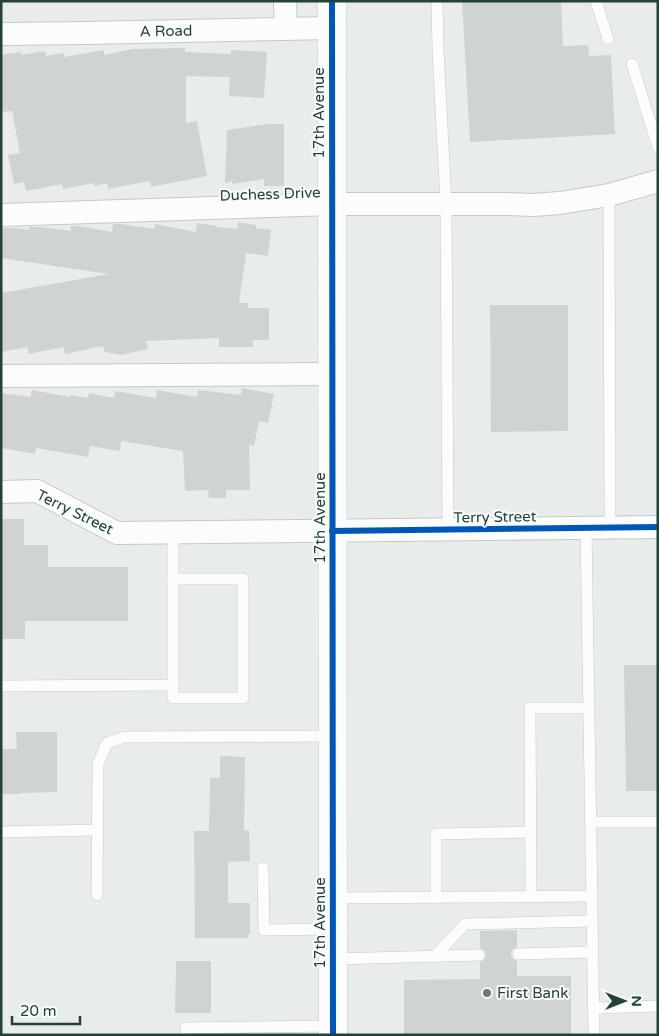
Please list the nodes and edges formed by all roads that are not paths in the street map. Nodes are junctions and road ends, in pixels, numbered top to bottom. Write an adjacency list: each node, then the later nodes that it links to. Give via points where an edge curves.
1 (285, 1): 5 (street)
2 (438, 1): 13 (lane)
3 (596, 1): 7 (lane)
4 (332, 14): 5 (street, A Road); 12 (main road, 17th Avenue)
5 (286, 29): 6 (street, A Road)
6 (1, 34)
7 (608, 39)
8 (632, 64): 9 (lane)
9 (658, 147)
10 (658, 181): 11 (street, Duchess Drive)
11 (609, 195): 13 (street, Duchess Drive, via 532,205); 20 (lane)
12 (332, 204): 13 (street, Duchess Drive); 14 (street, Duchess Drive); 15 (main road, 17th Avenue)
13 (446, 204): 21 (lane)
14 (1, 215)
15 (332, 374): 16 (street); 22 (main road, 17th Avenue)
16 (1, 376)
17 (1, 492): 23 (street, Terry Street, via 37,491 118,533)
18 (658, 527): 20 (street, Terry Street)
19 (586, 528): 20 (street, Terry Street); 21 (street, Terry Street); 27 (lane)
20 (610, 528)
21 (448, 530): 22 (street, Terry Street)
22 (332, 531): 23 (street, Terry Street); 28 (main road, 17th Avenue)
23 (173, 533): 24 (lane)
24 (173, 579): 25 (lane); 25 (lane, via 243,579 243,698 173,698)
25 (173, 685): 26 (lane)
26 (1, 686)
27 (589, 708): 29 (lane); 33 (lane, via 530,708)
28 (332, 736): 31 (lane, via 125,736 107,744 98,764); 39 (main road, 17th Avenue)
29 (591, 822): 30 (lane); 37 (lane)
30 (658, 822)
31 (97, 830): 32 (lane); 35 (lane)
32 (1, 832)
33 (531, 832): 36 (lane); 38 (lane, via 436,834)
34 (263, 868): 41 (lane, via 264,930)
35 (97, 895)
36 (531, 896): 37 (lane); 38 (lane)
37 (592, 896): 40 (lane)
38 (436, 897): 39 (lane)
39 (332, 898): 41 (main road, 17th Avenue)
40 (592, 921): 42 (lane); 45 (lane, via 465,924)
41 (332, 929): 46 (main road, 17th Avenue)
42 (592, 952): 43 (lane); 48 (lane)
43 (518, 954)
44 (479, 955): 45 (lane)
45 (434, 956): 46 (lane)
46 (333, 959): 49 (main road, 17th Avenue)
47 (658, 1006): 48 (lane)
48 (594, 1008): 51 (lane)
49 (333, 1030): 50 (lane, via 186,1028)
50 (186, 1035)
51 (594, 1035)

